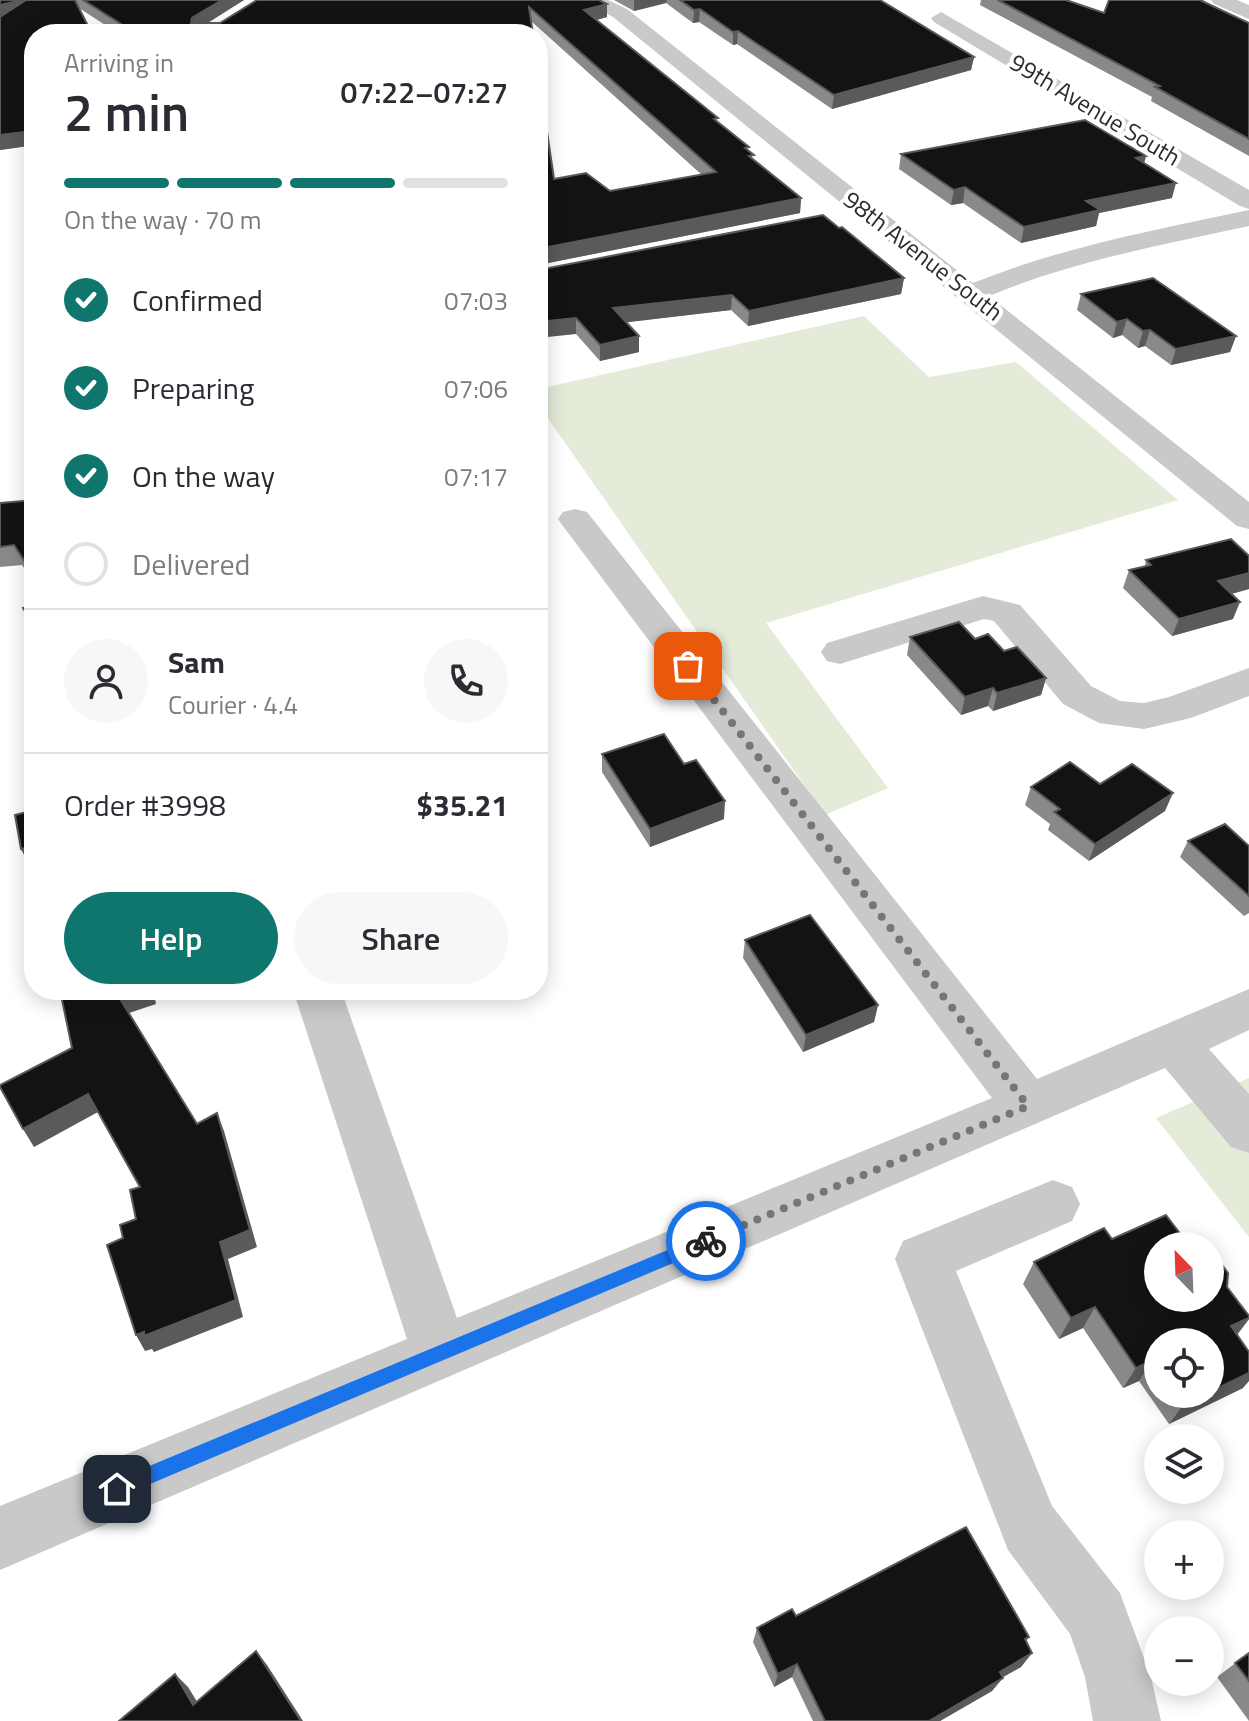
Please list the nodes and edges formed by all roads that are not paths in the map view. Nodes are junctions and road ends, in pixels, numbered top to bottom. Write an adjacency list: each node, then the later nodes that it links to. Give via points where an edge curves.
1 (592, 0): 6 (street, 98th Avenue South, via 620,13)
2 (1221, 0): 3 (street)
3 (1249, 13)
4 (941, 18): 5 (street, 99th Avenue South)
5 (1249, 201)
6 (864, 211): 7 (street); 10 (street, 98th Avenue South)
7 (833, 217)
8 (1249, 218): 9 (street)
9 (1131, 244): 10 (street, via 1033,268); 11 (street, via 1052,272)
10 (970, 294): 11 (street, 98th Avenue South)
11 (998, 316): 13 (street, 98th Avenue South)
12 (575, 519): 19 (street)
13 (1249, 519)
14 (840, 652): 15 (street, via 983,607 1007,613 1077,695 1113,714 1144,716 1177,709)
15 (1249, 681)
16 (320, 1000): 22 (street)
17 (1249, 1009): 18 (street)
18 (1173, 1042): 19 (street); 20 (street)
19 (1028, 1106): 22 (street)
20 (1249, 1131)
21 (1053, 1204): 24 (street, via 923,1259 1030,1528 1097,1616)
22 (440, 1353): 23 (street)
23 (0, 1538)
24 (1127, 1721)

